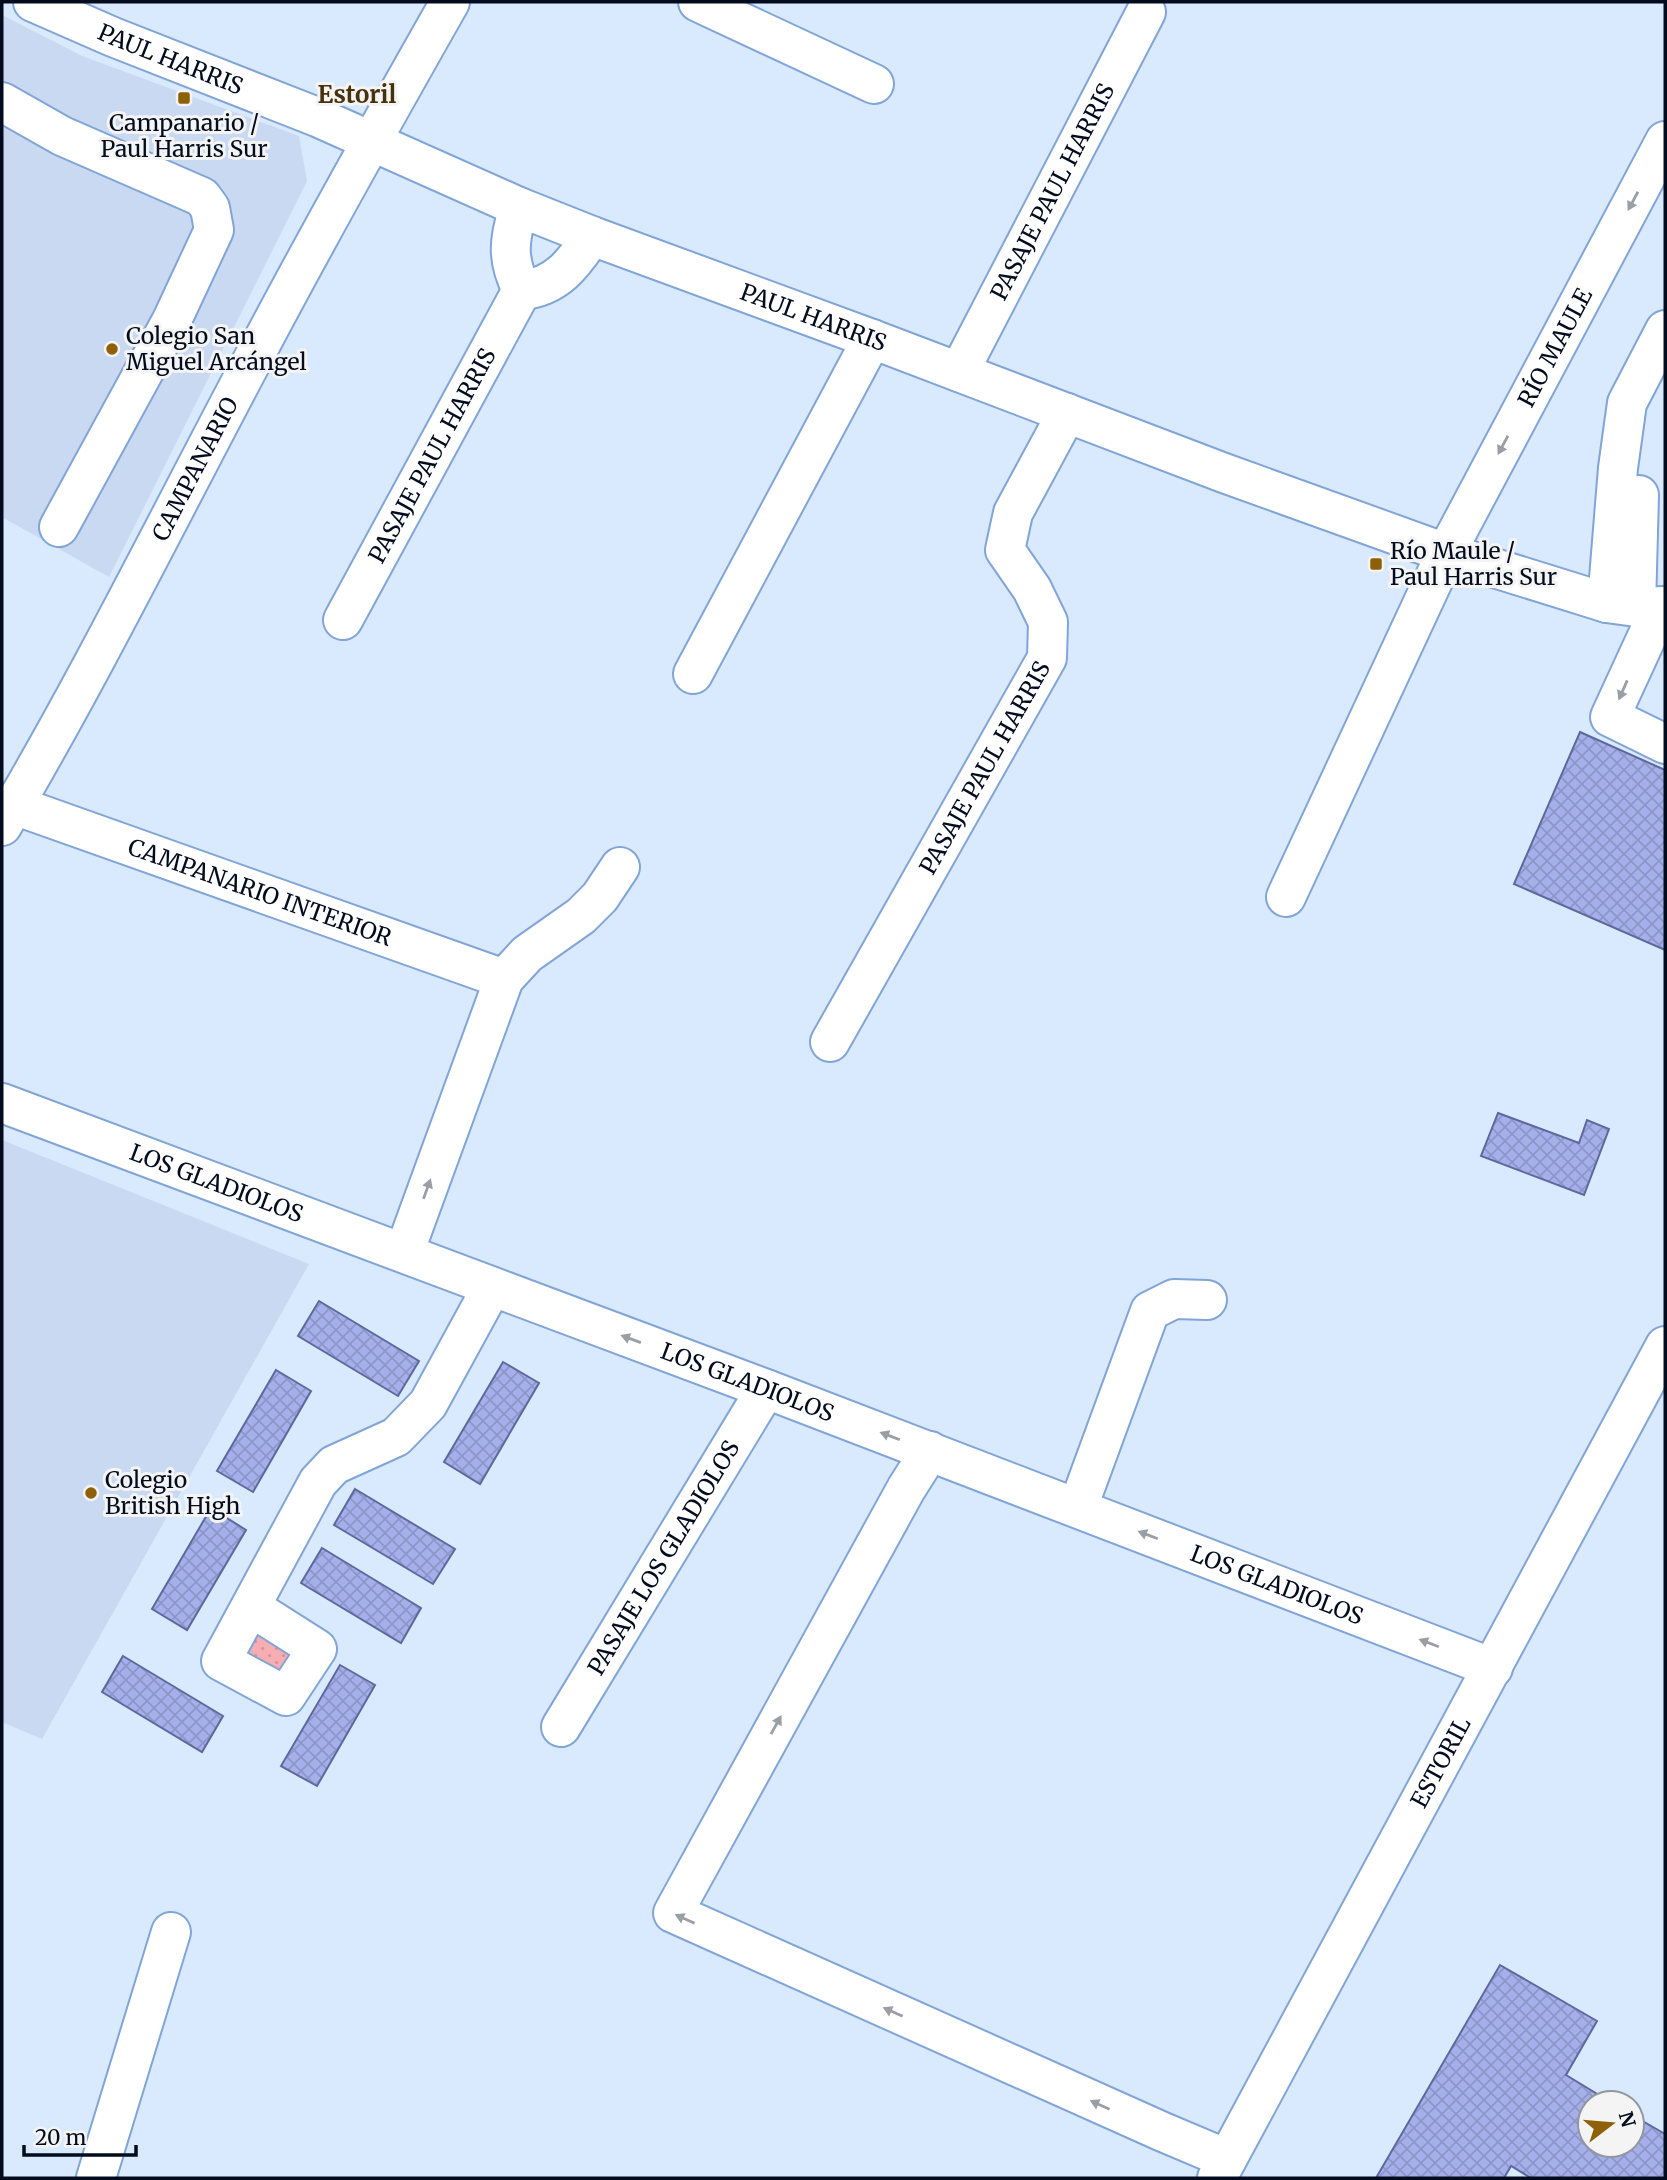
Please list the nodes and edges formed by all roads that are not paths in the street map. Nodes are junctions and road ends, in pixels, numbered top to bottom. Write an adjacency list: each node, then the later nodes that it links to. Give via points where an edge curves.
1 (33, 2): 7 (street, PAUL HARRIS)
2 (450, 2): 7 (street, CAMPANARIO)
3 (698, 2): 5 (street)
4 (1146, 12): 14 (street, PASAJE PAUL HARRIS)
5 (874, 84)
6 (2, 102): 16 (street, via 62,136 202,197 210,208 214,230 172,320)
7 (371, 141): 9 (street, PAUL HARRIS); 22 (street, CAMPANARIO)
8 (1665, 141): 17 (street, RÍO MAULE, one-way to 17)
9 (519, 207): 10 (street, PAUL HARRIS); 11 (street, via 509,252)
10 (592, 236): 11 (street, via 556,280); 13 (street, PAUL HARRIS)
11 (522, 290): 19 (street, PASAJE PAUL HARRIS)
12 (1665, 330): 18 (street, via 1628,403 1639,496)
13 (873, 339): 14 (street, PAUL HARRIS); 20 (street)
14 (960, 372): 15 (street, PAUL HARRIS)
15 (1067, 413): 17 (street, PAUL HARRIS); 26 (street, PASAJE PAUL HARRIS, via 1013,513 1005,550 1048,622 1046,658)
16 (59, 527)
17 (1446, 553): 18 (street, PAUL HARRIS); 24 (street)
18 (1645, 616): 21 (street, one-way to 21, via 1610,717)
19 (342, 620)
20 (693, 674)
21 (1665, 744)
22 (8, 816): 25 (street, CAMPANARIO INTERIOR)
23 (620, 867): 25 (street, via 581,916 527,954)
24 (1286, 897)
25 (504, 979): 28 (street, one-way to 25)
26 (830, 1042)
27 (2, 1103): 28 (street, LOS GLADIOLOS)
28 (404, 1253): 29 (street, LOS GLADIOLOS)
29 (492, 1287): 32 (street, LOS GLADIOLOS, one-way to 29); 35 (street, via 428,1404 396,1437 334,1465 318,1482)
30 (1207, 1300): 34 (street, via 1174,1299 1150,1311)
31 (1665, 1346): 36 (street, ESTORIL)
32 (766, 1389): 33 (street, LOS GLADIOLOS, one-way to 32); 37 (street, PASAJE LOS GLADIOLOS)
33 (930, 1451): 34 (street, LOS GLADIOLOS); 39 (street, one-way to 33, via 1163,2133 673,1913)
34 (1078, 1507): 36 (street, LOS GLADIOLOS, one-way to 34)
35 (251, 1607)
36 (1493, 1668): 39 (street, ESTORIL)
37 (561, 1727)
38 (171, 1932): 40 (street)
39 (1222, 2169)
40 (96, 2178)

